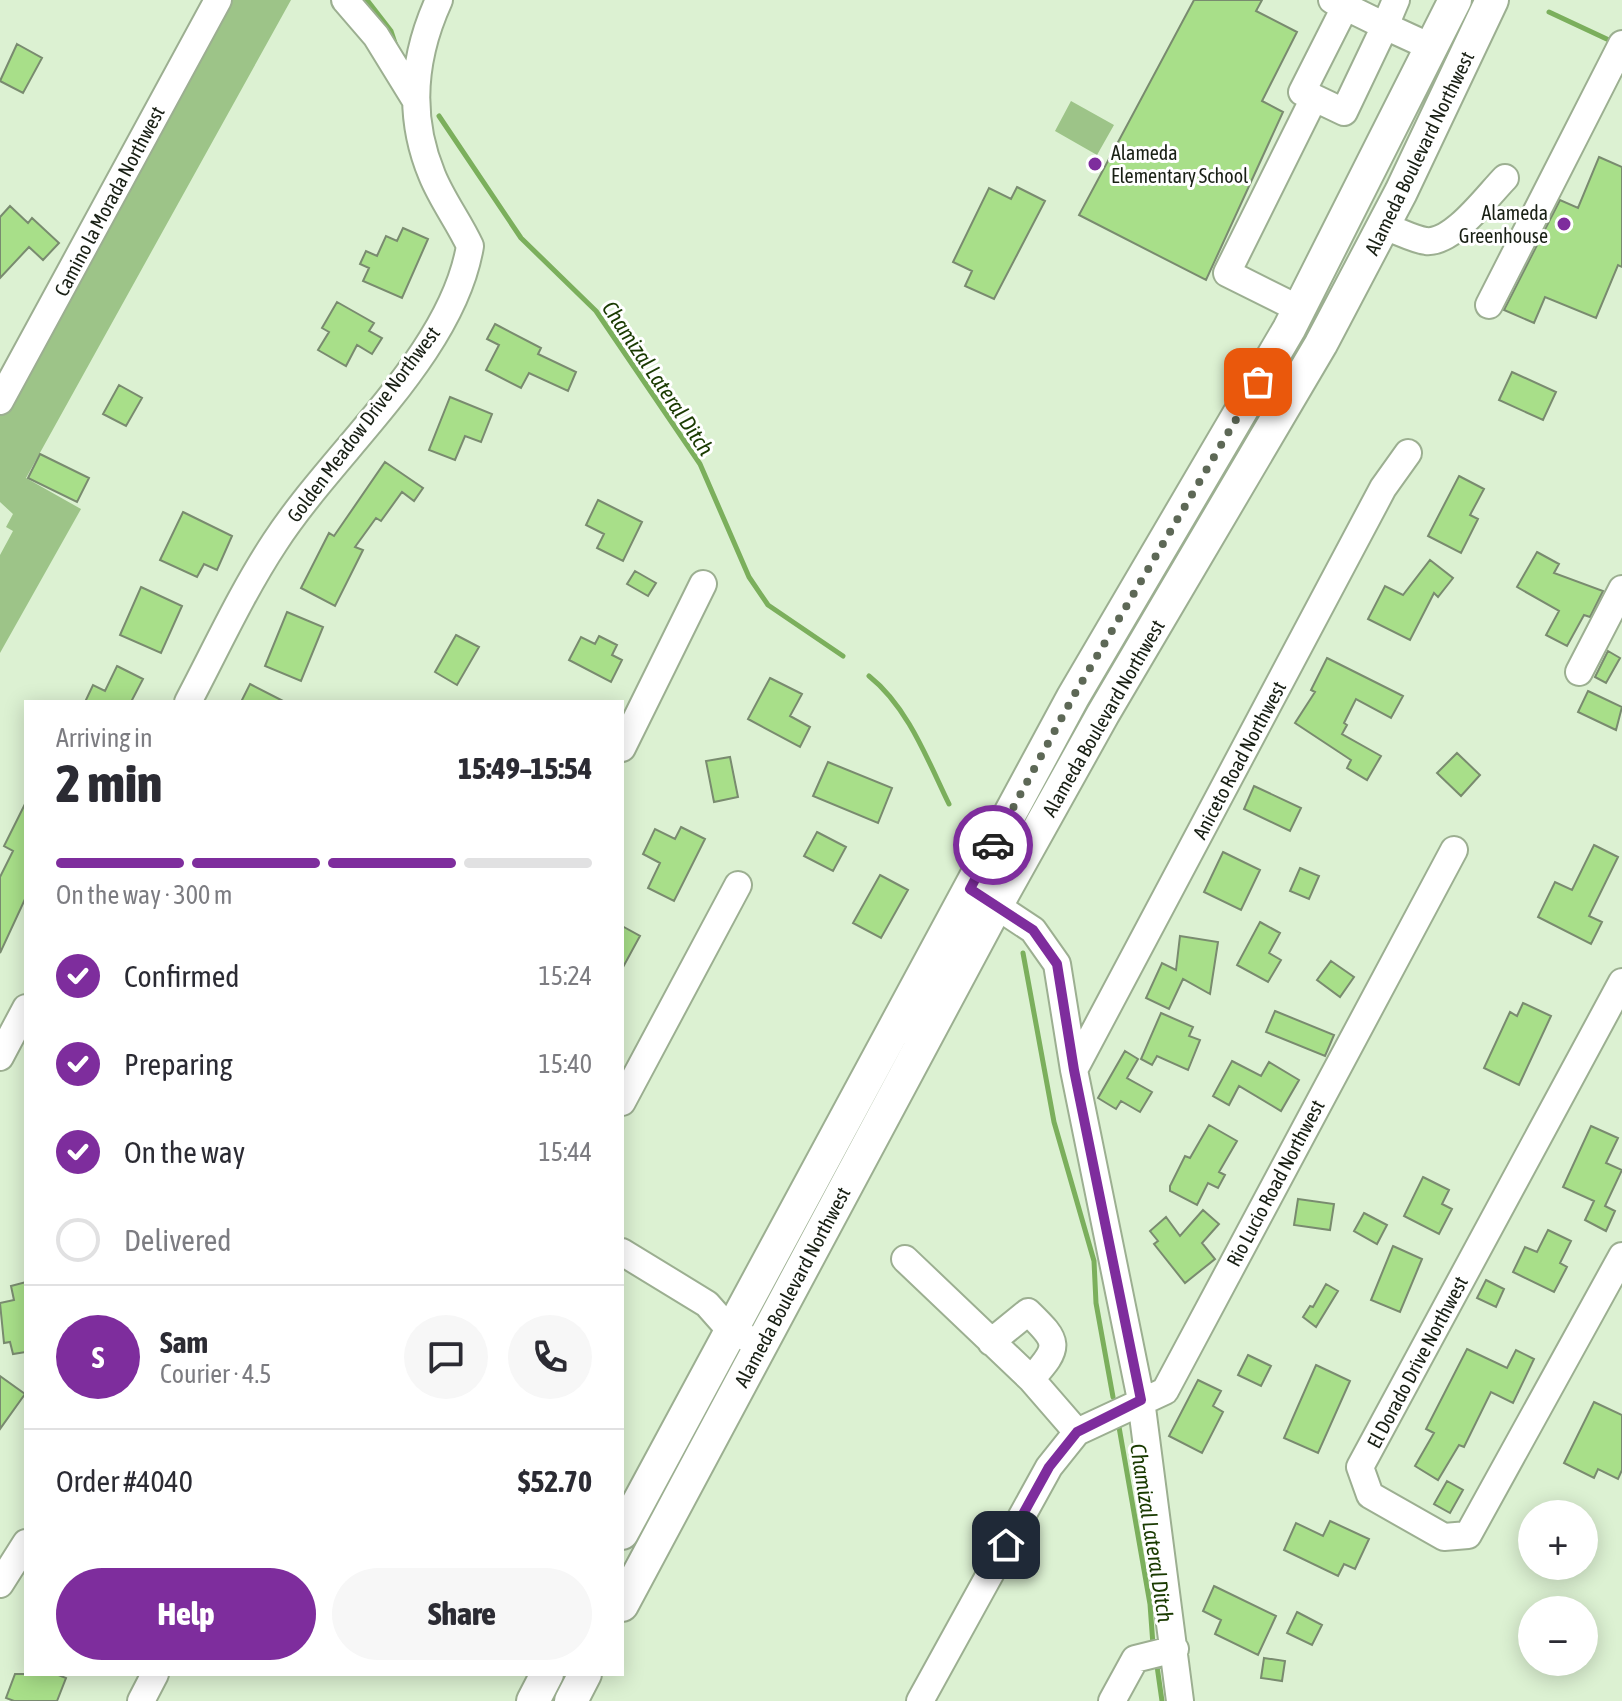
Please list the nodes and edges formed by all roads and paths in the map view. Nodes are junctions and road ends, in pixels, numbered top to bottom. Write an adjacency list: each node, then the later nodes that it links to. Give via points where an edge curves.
1 (218, 0): 17 (street, Camino la Morada Northwest)
2 (345, 0): 12 (street, via 376,36)
3 (439, 0): 12 (street, Golden Meadow Drive Northwest, via 421,38)
4 (1396, 0): 8 (street)
5 (1455, 0): 10 (main road, Alameda Boulevard Northwest)
6 (1492, 0): 14 (main road, Alameda Boulevard Northwest)
7 (1339, 3): 8 (street); 11 (street, via 1302,92)
8 (1385, 26): 10 (street); 11 (street, via 1344,112)
9 (1622, 44): 15 (street)
10 (1433, 48): 16 (main road, Alameda Boulevard Northwest)
11 (1314, 98): 16 (street, via 1227,273)
12 (416, 101): 22 (street, Golden Meadow Drive Northwest, via 418,130 432,176 470,246 462,283 419,357 275,541)
13 (1505, 178): 14 (street, via 1459,228 1434,240)
14 (1383, 226): 26 (main road, Alameda Boulevard Northwest, via 1321,344 1103,714)
15 (1489, 305)
16 (1299, 309): 26 (main road, Alameda Boulevard Northwest, via 1073,697)
17 (0, 401)
18 (1408, 453): 30 (street, Aniceto Road Northwest, via 1383,488)
19 (703, 584): 23 (street)
20 (1622, 589): 21 (street)
21 (1579, 672)
22 (189, 700)
23 (624, 744)
24 (1454, 850): 39 (street, Rio Lucio Road Northwest, via 1165,1391)
25 (738, 885): 31 (street)
26 (983, 897): 30 (street, via 1033,930 1057,964); 35 (main road, Alameda Boulevard Northwest); 37 (main road, Alameda Boulevard Northwest)
27 (1622, 982): 33 (street, El Dorado Drive Northwest, via 1360,1467 1370,1495 1444,1537 1468,1535)
28 (24, 1012): 29 (street)
29 (0, 1057)
30 (1074, 1070): 39 (street)
31 (624, 1098)
32 (624, 1253): 35 (street, via 707,1304)
33 (1622, 1256)
34 (905, 1259): 36 (street)
35 (730, 1330): 37 (street); 41 (main road, Alameda Boulevard Northwest)
36 (991, 1342): 38 (street); 38 (street, via 1028,1312 1053,1336 1054,1347)
37 (762, 1344): 44 (main road, Alameda Boulevard Northwest)
38 (1031, 1379): 40 (street)
39 (1141, 1400): 40 (street, Rio Lucio Road Northwest); 45 (street)
40 (1077, 1432): 52 (street, Rio Lucio Road Northwest, via 1049,1467)
41 (624, 1529)
42 (24, 1546): 43 (street)
43 (0, 1584)
44 (624, 1601)
45 (1175, 1649): 53 (street, via 1135,1659); 54 (street)
46 (154, 1676): 49 (street)
47 (546, 1676): 50 (main road)
48 (584, 1676): 51 (main road)
49 (141, 1701)
50 (533, 1701)
51 (571, 1701)
52 (920, 1701)
53 (1112, 1701)
54 (1180, 1701)

